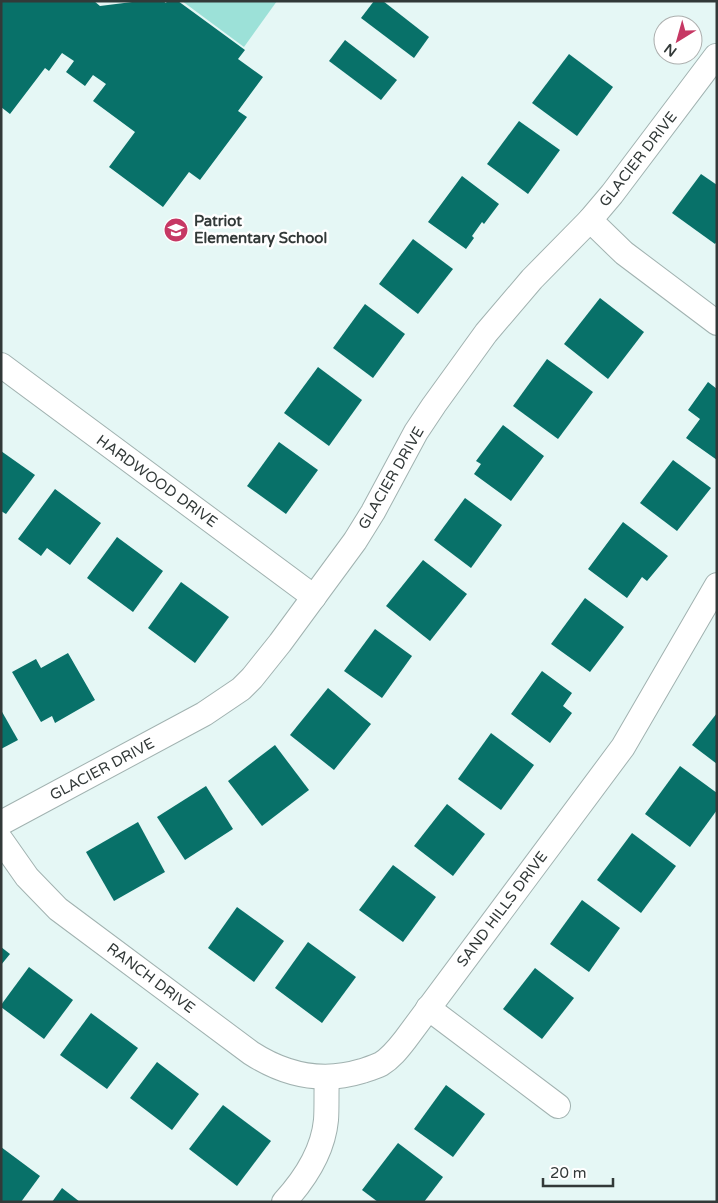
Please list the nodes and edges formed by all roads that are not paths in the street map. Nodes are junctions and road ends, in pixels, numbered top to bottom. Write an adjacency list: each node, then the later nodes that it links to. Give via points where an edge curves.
1 (716, 56): 2 (street, GLACIER DRIVE)
2 (590, 220): 3 (street, via 624,253); 6 (street, GLACIER DRIVE, via 532,278 480,341 416,432 373,512)
3 (717, 323)
4 (1, 365): 6 (street, HARDWOOD DRIVE)
5 (717, 585): 9 (street, SAND HILLS DRIVE, via 623,747)
6 (314, 597): 7 (street, GLACIER DRIVE, via 258,671 223,702 181,728)
7 (1, 823)
8 (1, 840): 10 (street, RANCH DRIVE, via 27,878 58,909 251,1053 284,1070)
9 (428, 1008): 10 (street, SAND HILLS DRIVE, via 392,1056 380,1065 347,1075); 11 (street)
10 (326, 1077): 12 (street, via 326,1121 316,1156)
11 (558, 1106)
12 (284, 1202)

